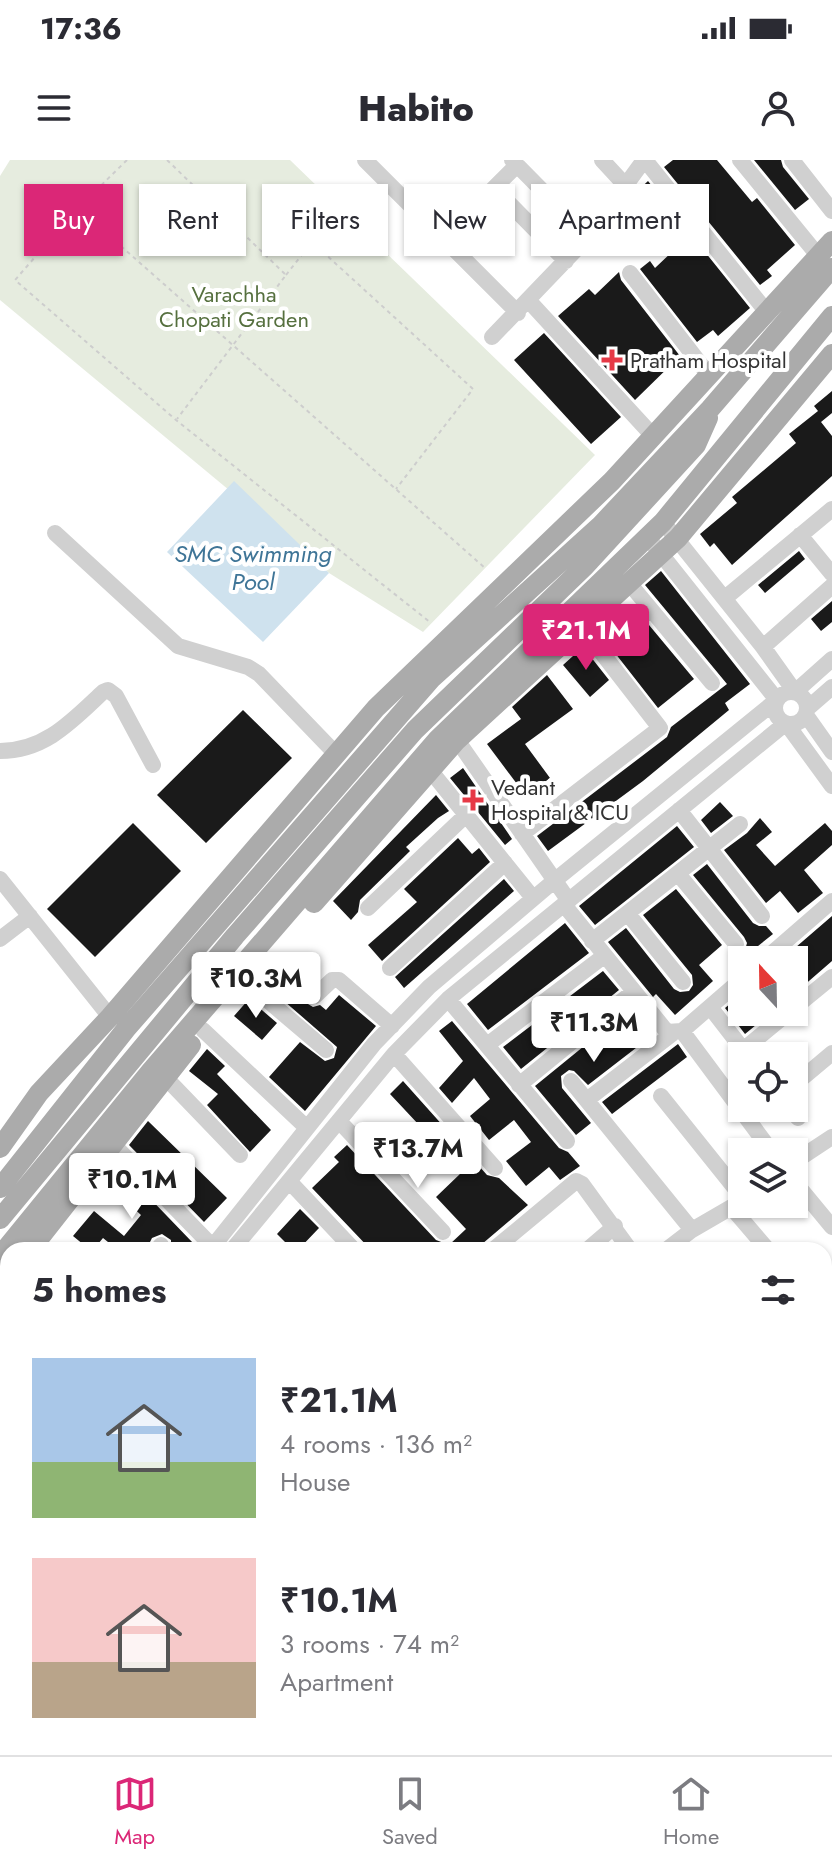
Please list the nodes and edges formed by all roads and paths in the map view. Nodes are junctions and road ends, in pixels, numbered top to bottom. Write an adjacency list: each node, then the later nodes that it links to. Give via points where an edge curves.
1 (127, 160): 9 (path)
2 (167, 160): 24 (path)
3 (365, 160): 14 (street)
4 (602, 160): 12 (street)
5 (644, 160): 13 (street); 26 (street)
6 (740, 160): 21 (street)
7 (792, 160): 16 (street)
8 (515, 163): 10 (street); 11 (street)
9 (102, 184)
10 (497, 184)
11 (536, 184)
12 (624, 184)
13 (627, 184)
14 (404, 200)
15 (515, 209): 22 (street)
16 (832, 211)
17 (123, 248): 37 (path)
18 (36, 256): 34 (path, via 15,280)
19 (463, 256): 25 (street)
20 (571, 256): 22 (street)
21 (828, 259): 26 (main road); 33 (main road)
22 (566, 261): 25 (street)
23 (630, 273): 30 (street)
24 (286, 275): 34 (path); 37 (path, via 312,242 473,389)
25 (523, 307): 28 (street); 35 (street)
26 (766, 311): 30 (main road)
27 (832, 316): 31 (main road)
28 (492, 337)
29 (832, 354): 32 (main road)
30 (708, 374): 35 (main road)
31 (769, 393): 32 (main road); 36 (main road)
32 (788, 406): 43 (main road)
33 (710, 409): 129 (main road, via 600,526 432,678 126,1029); 133 (main road, via 696,445 585,566 415,730)
34 (176, 420): 51 (path)
35 (653, 436): 65 (main road, via 376,708)
36 (721, 453): 39 (main road); 137 (main road, via 694,463 631,535 401,763 96,1118)
37 (396, 489): 45 (path)
38 (832, 509): 41 (street)
39 (663, 522): 42 (main road); 43 (street)
40 (55, 533): 65 (street, via 178,646 259,674)
41 (800, 535): 46 (street); 49 (street)
42 (647, 537): 44 (street); 138 (main road, via 437,740 150,1072)
43 (678, 538): 44 (main road); 49 (street)
44 (661, 553): 47 (main road); 59 (street)
45 (485, 568)
46 (832, 574)
47 (629, 583): 50 (street); 52 (main road)
48 (832, 586): 53 (street)
49 (725, 598): 53 (street)
50 (650, 610): 54 (street); 56 (street)
51 (431, 623)
52 (581, 626): 54 (street); 62 (main road)
53 (763, 647): 58 (street)
54 (600, 651): 72 (street, via 660,728)
55 (832, 659): 58 (street)
56 (712, 683)
57 (832, 687): 60 (street)
58 (795, 692): 59 (street); 60 (street, via 804,698)
59 (777, 700): 61 (street, via 777,716); 77 (street)
60 (807, 712): 61 (street, via 795,724); 64 (street)
61 (786, 723): 68 (street); 69 (street)
62 (457, 740): 67 (main road); 72 (street)
63 (0, 751): 66 (street, via 34,745 60,733 108,690)
64 (832, 752)
65 (336, 754): 100 (main road)
66 (153, 765)
67 (430, 770): 70 (street); 92 (main road)
68 (832, 786)
69 (679, 810): 73 (street); 80 (street)
70 (466, 815): 74 (street); 81 (street)
71 (740, 824): 73 (street)
72 (522, 834): 77 (street)
73 (709, 850): 75 (street); 84 (street)
74 (505, 863): 78 (street); 90 (street)
75 (679, 875): 82 (street); 87 (street)
76 (0, 879): 83 (street)
77 (554, 881): 78 (street); 80 (street)
78 (533, 898): 101 (street, via 429,987)
79 (832, 901): 88 (street)
80 (567, 903): 86 (street); 98 (street)
81 (368, 908)
82 (628, 914): 86 (street); 93 (street)
83 (30, 916): 85 (street); 100 (street)
84 (762, 916)
85 (0, 939)
86 (592, 941): 89 (street)
87 (736, 944)
88 (780, 946)
89 (604, 956): 95 (street); 107 (street)
90 (390, 968)
91 (832, 977): 97 (street)
92 (246, 982): 103 (main road); 108 (street)
93 (683, 982)
94 (728, 991): 99 (street)
95 (633, 992): 104 (street, via 664,1030); 114 (street)
96 (315, 996): 101 (street, via 339,980)
97 (808, 997)
98 (448, 999): 107 (street); 110 (street)
99 (710, 1007): 104 (street); 105 (street)
100 (110, 1017): 123 (main road, via 39,1093)
101 (392, 1026): 118 (street)
102 (774, 1026): 106 (street)
103 (203, 1030): 112 (main road); 118 (street)
104 (677, 1032): 116 (street); 120 (street)
105 (737, 1042)
106 (758, 1042)
107 (487, 1045): 114 (street)
108 (326, 1050)
109 (832, 1053): 111 (street)
110 (394, 1054): 117 (street); 126 (street)
111 (808, 1073)
112 (165, 1077): 122 (main road); 125 (street)
113 (571, 1081): 116 (street)
114 (519, 1085): 121 (street)
115 (661, 1096): 128 (street)
116 (588, 1099): 147 (street)
117 (339, 1121): 127 (street); 136 (street)
118 (307, 1128): 141 (street)
119 (832, 1137): 124 (street)
120 (761, 1138)
121 (567, 1141)
122 (112, 1143): 139 (main road); 140 (street)
123 (0, 1148)
124 (808, 1153)
125 (240, 1155)
126 (495, 1168)
127 (289, 1181): 142 (street); 143 (street)
128 (728, 1187)
129 (0, 1188)
130 (808, 1198): 135 (street)
131 (728, 1210): 147 (street)
132 (749, 1218): 148 (street)
133 (0, 1219)
134 (615, 1226): 144 (street, via 576,1181); 145 (street); 146 (street)
135 (832, 1227)
136 (443, 1232)
137 (0, 1238)
138 (11, 1242)
139 (36, 1242)
140 (206, 1242)
141 (217, 1242)
142 (239, 1242)
143 (346, 1242)
144 (503, 1242)
145 (596, 1242)
146 (625, 1242)
147 (682, 1242)
148 (763, 1242)

